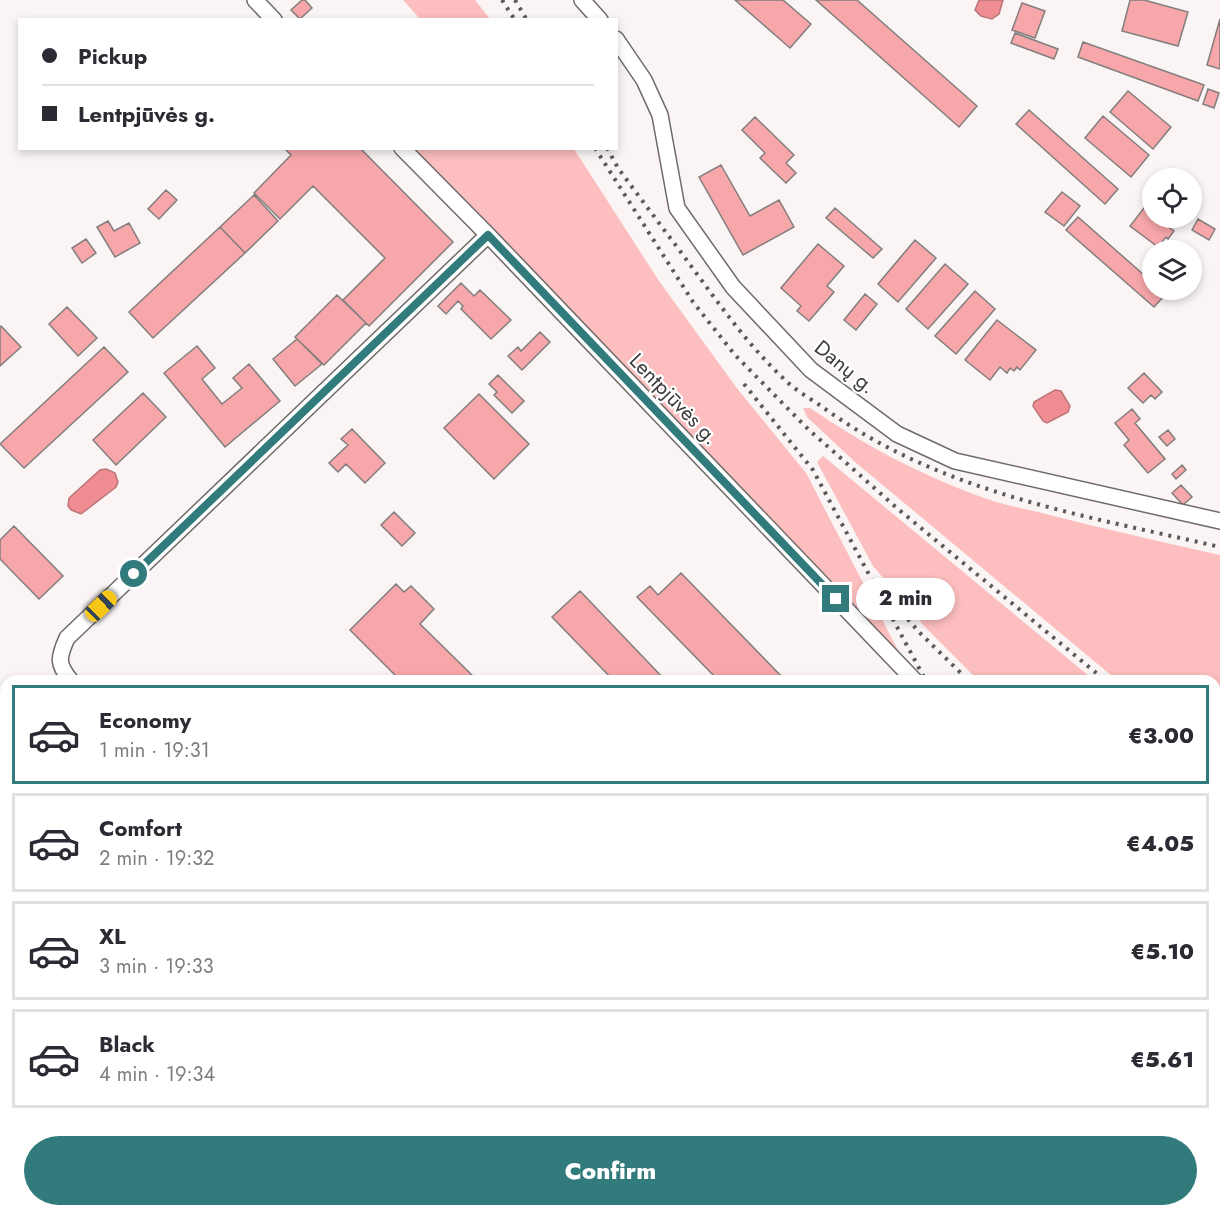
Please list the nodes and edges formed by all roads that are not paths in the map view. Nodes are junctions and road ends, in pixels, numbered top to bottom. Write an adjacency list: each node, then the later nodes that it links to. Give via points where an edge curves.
1 (255, 0): 3 (street)
2 (582, 0): 4 (street)
3 (272, 18)
4 (598, 18)
5 (618, 42): 8 (street, Danų g., via 644,80 660,115 677,208 733,287 810,370 897,434 955,461)
6 (404, 150): 7 (street, Lentpjūvės g.)
7 (488, 235): 9 (street, via 67,638 60,661); 10 (street, Lentpjūvės g.)
8 (1220, 521)
9 (66, 675)
10 (909, 675)

